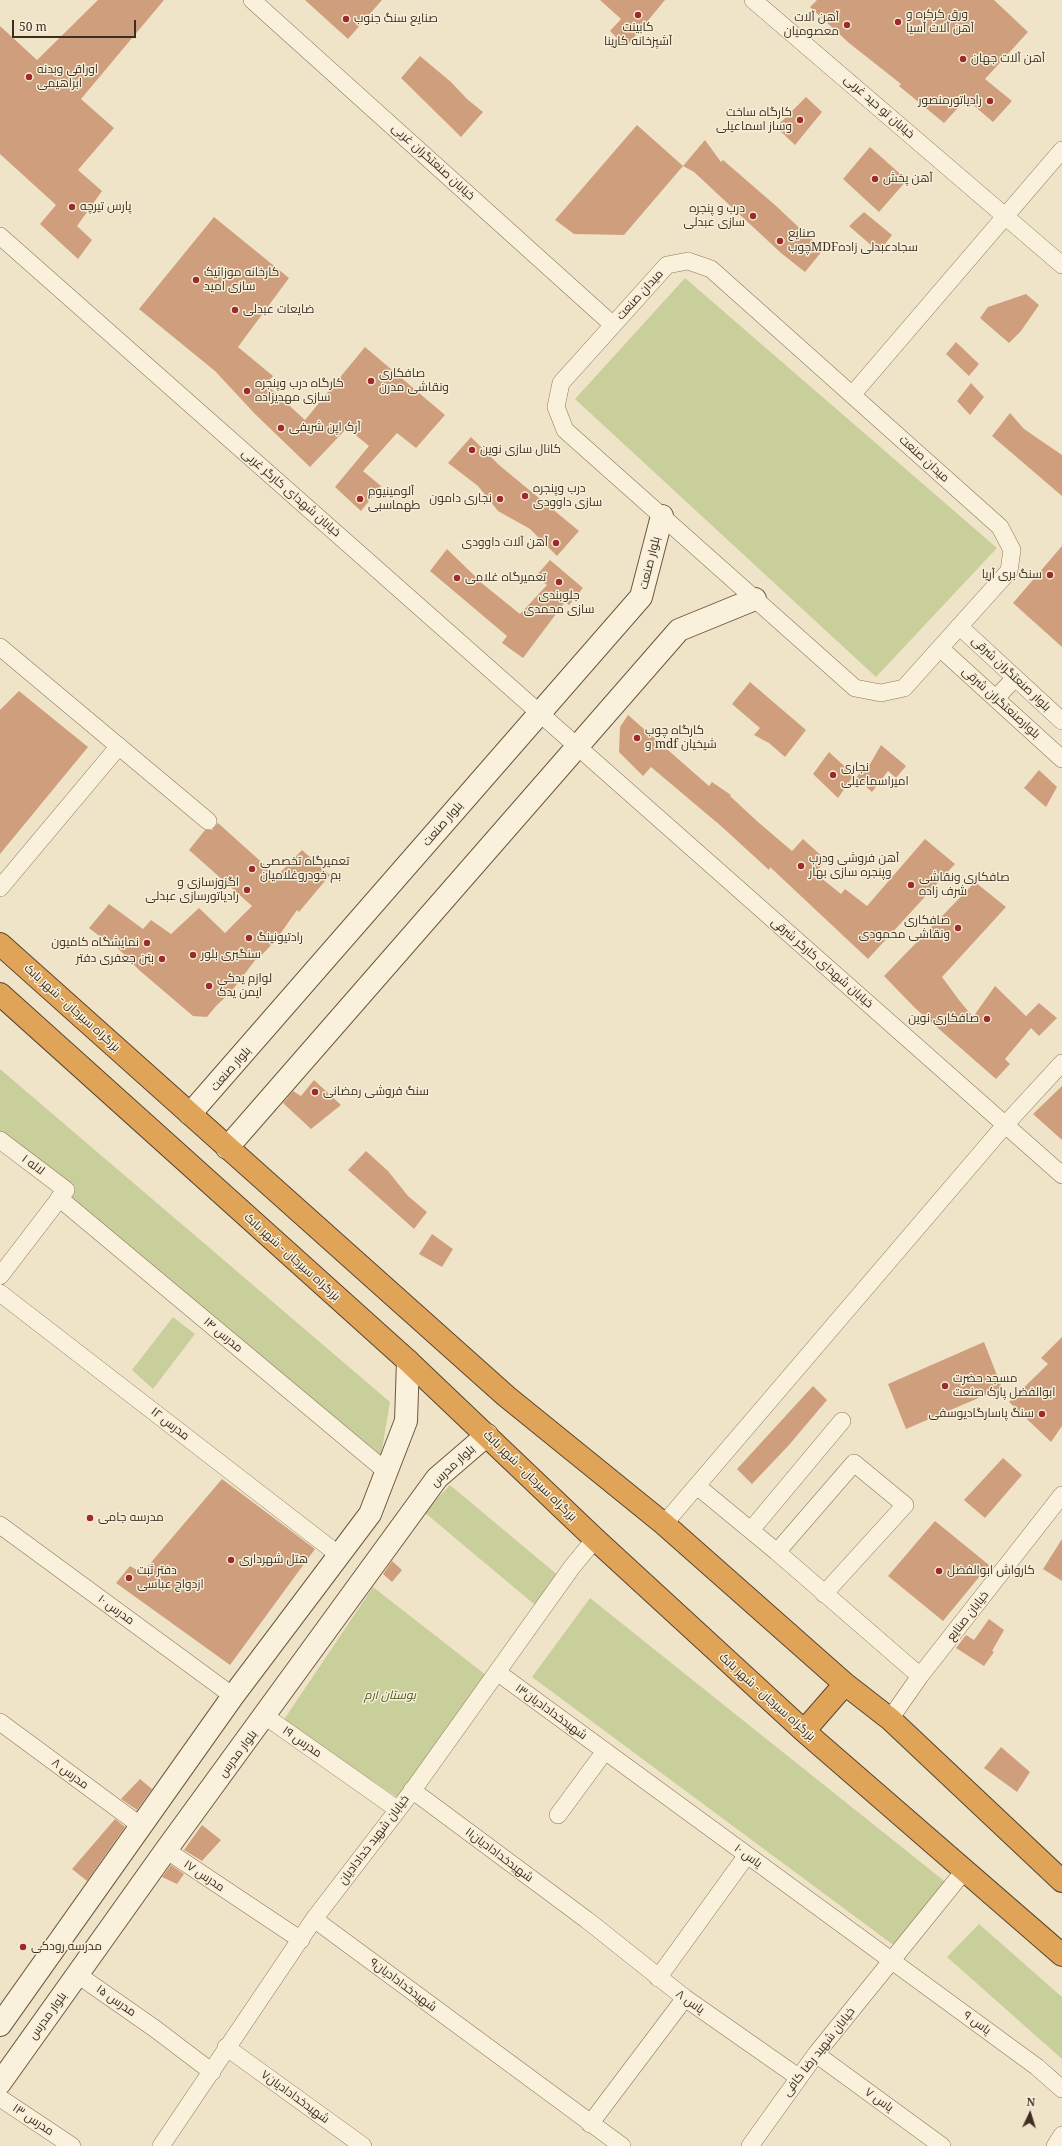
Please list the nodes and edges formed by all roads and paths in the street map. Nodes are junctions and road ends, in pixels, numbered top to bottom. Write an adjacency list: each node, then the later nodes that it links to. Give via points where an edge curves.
1 (252, 0): 7 (street, خیابان صنعتگران غربی)
2 (753, 0): 4 (street, خیابان تو حید غربی)
3 (1062, 150): 4 (street)
4 (1005, 215): 6 (street, خیابان تو حید غربی); 8 (street)
5 (0, 236): 16 (street, خیابان شهدای کارگر غربی)
6 (1062, 265)
7 (613, 325): 8 (street, میدان صنعت, via 667,265 688,261 711,269); 9 (street, میدان صنعت, via 561,382 556,407 565,430)
8 (852, 395): 11 (street, میدان صنعت, via 1000,527 1012,550 1009,571)
9 (662, 516): 10 (street, میدان صنعت); 16 (street, بلوار صنعت, via 641,597)
10 (754, 599): 13 (street, میدان صنعت, via 854,688 881,694 904,688); 19 (street, via 679,630)
11 (959, 626): 13 (street, میدان صنعت); 14 (street, بلوار صنعتگران شرقی)
12 (0, 647): 18 (street)
13 (940, 648): 15 (street, بلوارصنعتگران شرقی)
14 (1015, 678): 15 (street); 17 (street, بلوار صنعتگران شرقی)
15 (996, 698): 20 (street, بلوارصنعتگران شرقی)
16 (540, 714): 19 (street, خیابان شهدای کارگر غربی); 26 (street, بلوار صنعت)
17 (1062, 721)
18 (119, 746): 21 (street); 22 (street)
19 (579, 748): 27 (street, خیابان شهدای کارگر شرقی); 29 (street)
20 (1062, 759)
21 (208, 821)
22 (0, 888)
23 (0, 944): 26 (highway, بزرگراه سیرجان - شهر بابک)
24 (0, 994): 34 (highway, بزرگراه سیرجان - شهر بابک)
25 (1062, 1063): 27 (street)
26 (190, 1114): 29 (highway, بزرگراه سیرجان - شهر بابک)
27 (1006, 1125): 30 (street, خیابان شهدای کارگر شرقی); 38 (street)
28 (0, 1140): 31 (street, لاله ۱)
29 (228, 1148): 42 (highway, بزرگراه سیرجان - شهر بابک, via 506,1396)
30 (1062, 1175)
31 (62, 1194): 32 (street); 37 (street, مدرس ۱۴)
32 (0, 1276)
33 (0, 1293): 47 (street, مدرس ۱۲)
34 (408, 1361): 36 (highway, بزرگراه سیرجان - شهر بابک); 37 (street, via 406,1421)
35 (842, 1421): 43 (street)
36 (487, 1435): 44 (street, بلوار مدرس, via 438,1478); 45 (highway, بزرگراه سیرجان - شهر بابک)
37 (386, 1472): 40 (street)
38 (697, 1486): 42 (street); 43 (street)
39 (1062, 1495): 50 (street, خیابان صنایع)
40 (370, 1514): 44 (street, via 385,1520); 47 (street)
41 (0, 1524): 52 (street, مدرس ۱۰)
42 (664, 1524): 51 (highway, بزرگراه سیرجان - شهر بابک)
43 (751, 1530): 46 (street)
44 (396, 1534): 53 (street, بلوار مدرس)
45 (595, 1539): 49 (street, خیابان شهید خدادادیان, via 572,1566); 56 (highway, بزرگراه سیرجان - شهر بابک)
46 (777, 1552): 48 (street); 48 (street, via 854,1463 905,1505)
47 (339, 1555): 52 (street)
48 (824, 1594): 50 (street)
49 (496, 1672): 57 (street, شهیدخدادادیان۱۳); 58 (street, خیابان شهید خدادادیان)
50 (920, 1676): 54 (street, خیابان صنایع)
51 (845, 1684): 54 (highway, بزرگراه سیرجان - شهر بابک); 56 (highway)
52 (233, 1696): 61 (street)
53 (265, 1716): 59 (street, مدرس ۱۹); 62 (street, بلوار مدرس)
54 (890, 1719): 65 (highway, بزرگراه سیرجان - شهر بابک)
55 (0, 1722): 61 (street, مدرس ۸)
56 (804, 1731): 64 (highway, بزرگراه سیرجان - شهر بابک)
57 (605, 1751): 60 (street); 63 (street, یاس ۱۰)
58 (412, 1790): 59 (street, خیابان شهید خدادادیان); 67 (street, شهیدخدادادیان۱۱)
59 (398, 1809): 66 (street, خیابان شهید خدادادیان)
60 (558, 1815)
61 (141, 1826): 74 (street)
62 (166, 1850): 68 (street, مدرس ۱۷); 71 (street, بلوار مدرس)
63 (746, 1855): 70 (street, یاس ۱۰); 72 (street)
64 (964, 1872): 69 (highway, بزرگراه سیرجان - شهر بابک); 70 (street, خیابان شهید رضا کافی)
65 (1062, 1881)
66 (314, 1919): 68 (street, خیابان شهید خدادادیان); 82 (street, شهیدخدادادیان۹)
67 (587, 1920): 72 (street, یاس ۸)
68 (301, 1940): 75 (street, خیابان شهید خدادادیان)
69 (1062, 1955)
70 (891, 1960): 76 (street, خیابان شهید رضا کافی); 80 (street, یاس ۹)
71 (78, 1975): 77 (street, مدرس ۱۵); 79 (street, بلوار مدرس)
72 (658, 1978): 73 (street, یاس ۸)
73 (685, 1998): 78 (street, یاس ۸); 82 (street)
74 (0, 2025)
75 (226, 2048): 77 (street, خیابان شهید خدادادیان); 86 (street, شهیدخدادادیان۷)
76 (816, 2054): 78 (street, خیابان شهید رضا کافی); 89 (street, یاس ۷)
77 (212, 2072): 85 (street, خیابان شهید خدادادیان)
78 (798, 2078): 88 (street, خیابان شهید رضا کافی)
79 (0, 2083)
80 (1062, 2089)
81 (0, 2098): 84 (street, مدرس ۱۳)
82 (590, 2124): 87 (street, شهیدخدادادیان۹)
83 (1062, 2135): 90 (street)
84 (69, 2144)
85 (161, 2146)
86 (363, 2146)
87 (622, 2146)
88 (750, 2146)
89 (942, 2146)
90 (1055, 2146)

